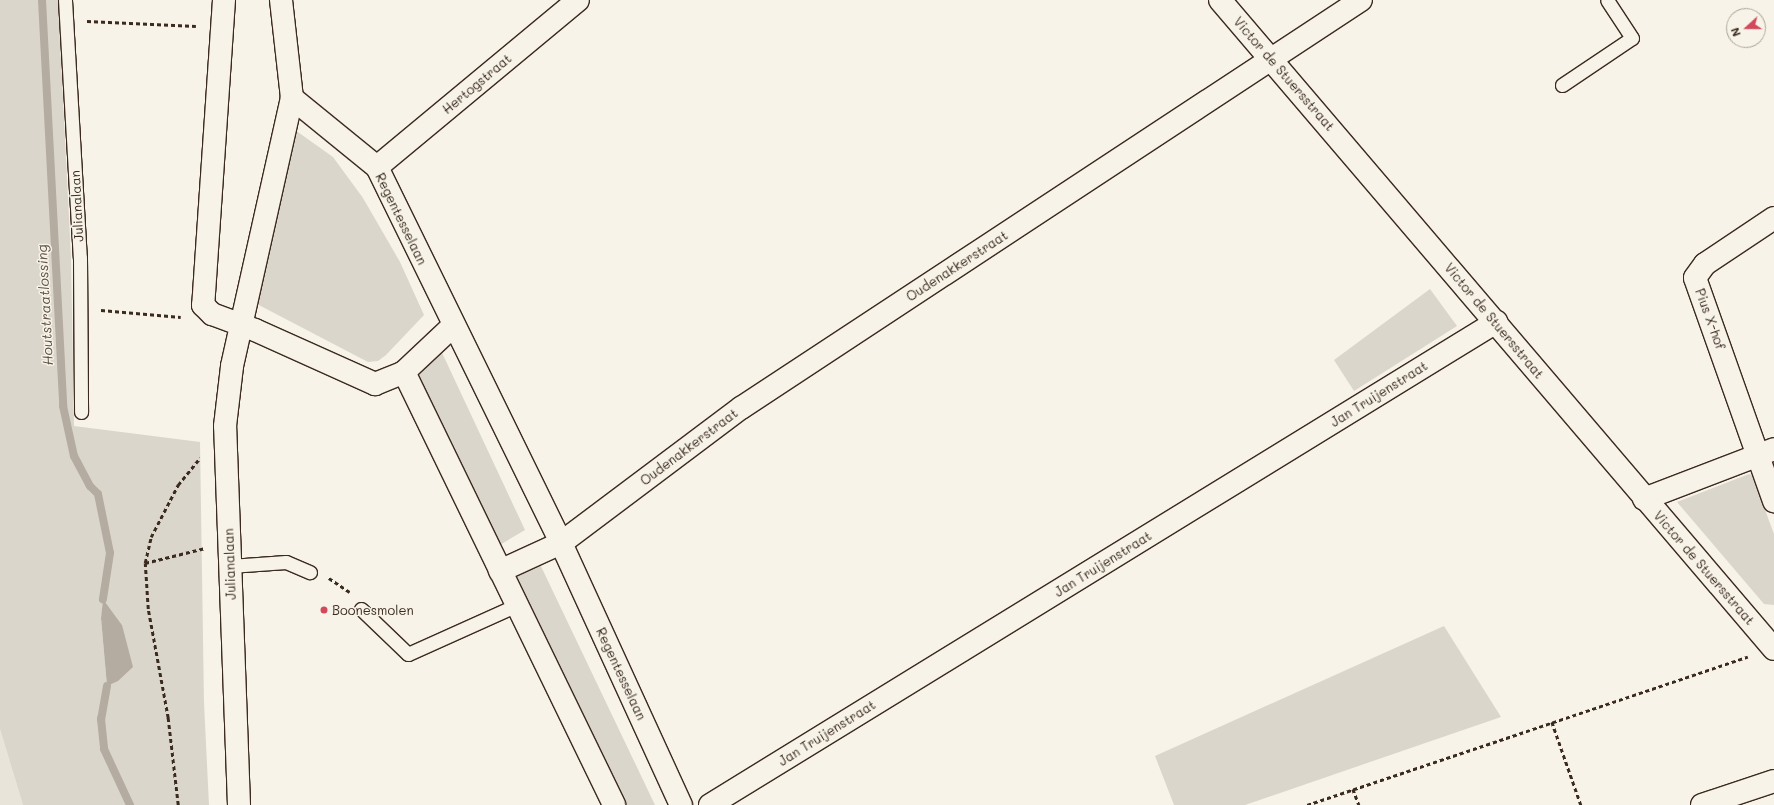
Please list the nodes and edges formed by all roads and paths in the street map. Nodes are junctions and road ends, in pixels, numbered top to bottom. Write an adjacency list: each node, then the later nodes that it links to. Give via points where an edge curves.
1 (65, 0): 8 (lane, Julianalaan)
2 (224, 0): 9 (street)
3 (281, 0): 12 (street, Julianalaan)
4 (578, 0): 13 (street, Hertogstraat)
5 (1220, 0): 10 (street, Victor de Stuersstraat)
6 (1361, 0): 10 (street, Oudenakkerstraat)
7 (1607, 0): 11 (lane, via 1632,38)
8 (67, 20): 9 (path); 15 (lane, Julianalaan)
9 (223, 27): 16 (street, via 203,305)
10 (1272, 60): 17 (street, Victor de Stuersstraat); 27 (street, Oudenakkerstraat, via 741,408)
11 (1562, 85)
12 (292, 98): 13 (street, Regentesselaan); 18 (street, Julianalaan)
13 (377, 167): 19 (street, Regentesselaan)
14 (1774, 218): 23 (street, Pius X-hof, via 1705,264 1695,278)
15 (80, 308): 16 (path, via 203,319); 21 (lane, Julianalaan)
16 (212, 314): 18 (street)
17 (1496, 322): 24 (street, Victor de Stuersstraat); 42 (street, Jan Truijenstraat)
18 (242, 324): 20 (street, via 374,384); 22 (street, Julianalaan, via 232,366)
19 (453, 326): 20 (street); 27 (street, Regentesselaan)
20 (404, 372): 30 (street)
21 (82, 412)
22 (225, 426): 26 (street, Julianalaan); 28 (path, via 178,485 150,537)
23 (1766, 452): 24 (street); 25 (street)
24 (1644, 499): 34 (street, Victor de Stuersstraat)
25 (1774, 501)
26 (229, 543): 28 (path); 29 (street, Julianalaan)
27 (561, 543): 30 (street); 41 (street, Regentesselaan)
28 (145, 563): 38 (path, via 148,609 168,718)
29 (230, 566): 31 (lane, via 286,562); 39 (street, Julianalaan)
30 (500, 571): 32 (street)
31 (310, 572): 33 (path, via 331,579 348,591)
32 (515, 606): 33 (lane, via 408,654); 40 (street)
33 (362, 609)
34 (1772, 643): 35 (path, via 1747,658)
35 (1552, 722): 37 (path); 45 (path)
36 (1774, 781): 46 (street)
37 (1353, 789): 43 (path); 44 (path)
38 (178, 805)
39 (239, 805)
40 (614, 805)
41 (681, 805)
42 (710, 805)
43 (1306, 805)
44 (1359, 805)
45 (1581, 805)
46 (1702, 805)

